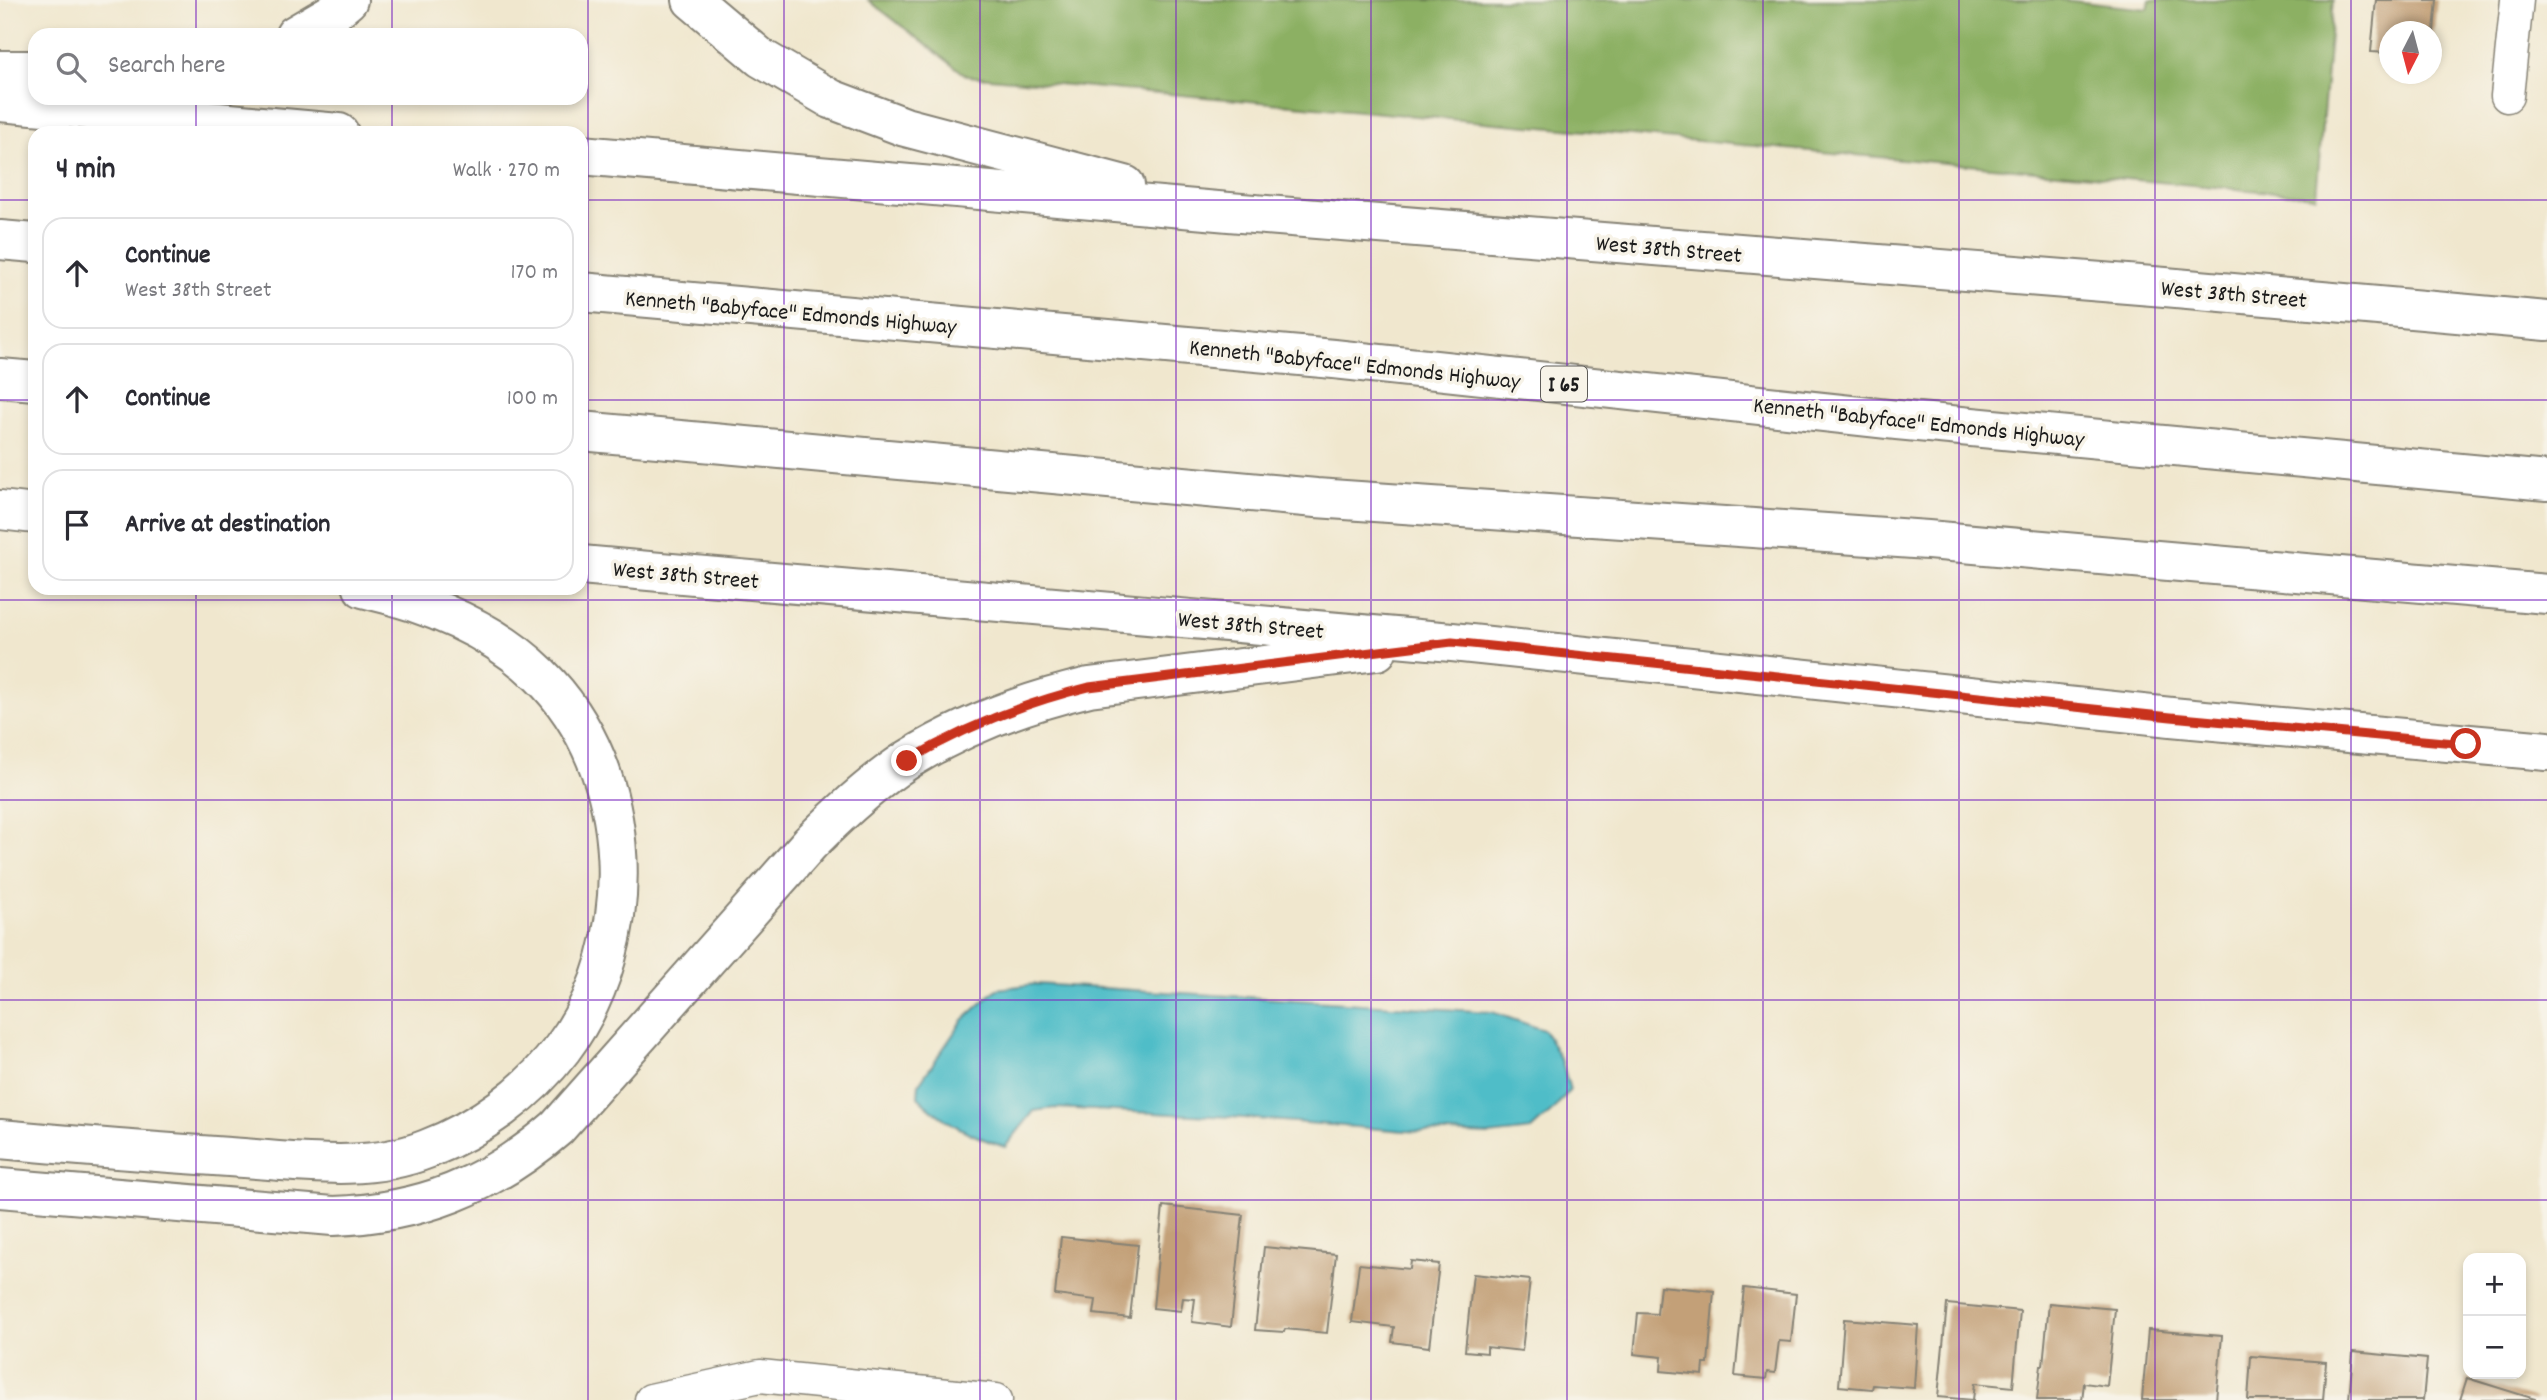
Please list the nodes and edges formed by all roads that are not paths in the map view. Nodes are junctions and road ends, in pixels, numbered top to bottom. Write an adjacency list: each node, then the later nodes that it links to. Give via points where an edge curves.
1 (348, 0): 4 (main road)
2 (692, 0): 13 (main road, via 761,58 855,109 905,127)
3 (2517, 0): 7 (street)
4 (307, 28)
5 (0, 70): 6 (main road)
6 (28, 70)
7 (2507, 96)
8 (0, 102): 9 (main road)
9 (28, 105)
10 (33, 105): 11 (main road)
11 (262, 126)
12 (588, 156): 13 (main road, West 38th Street)
13 (1229, 212): 17 (main road, West 38th Street)
14 (0, 240): 15 (main road)
15 (28, 242)
16 (588, 293): 21 (main road, Kenneth "Babyface" Edmonds Highway / I 65, via 1334,359 1897,421)
17 (2547, 321)
18 (0, 378): 19 (main road)
19 (28, 380)
20 (588, 432): 25 (main road, via 1316,498 1941,541)
21 (2547, 481)
22 (0, 510): 23 (main road)
23 (28, 513)
24 (588, 566): 27 (main road, West 38th Street)
25 (2547, 594)
26 (386, 595): 29 (main road, via 461,621 506,648 563,701 595,759 614,825 618,885 608,950 598,980 562,1048 513,1098 472,1127 426,1150 372,1163 314,1163)
27 (1452, 642): 28 (main road, West 38th Street, via 2185,719); 30 (main road, via 1089,687 1019,708 938,743 872,788 810,843 557,1128 516,1161 461,1190 400,1209 332,1216)
28 (2547, 751)
29 (0, 1139)
30 (0, 1188)
31 (652, 1400): 32 (street, via 760,1376)
32 (996, 1400)

